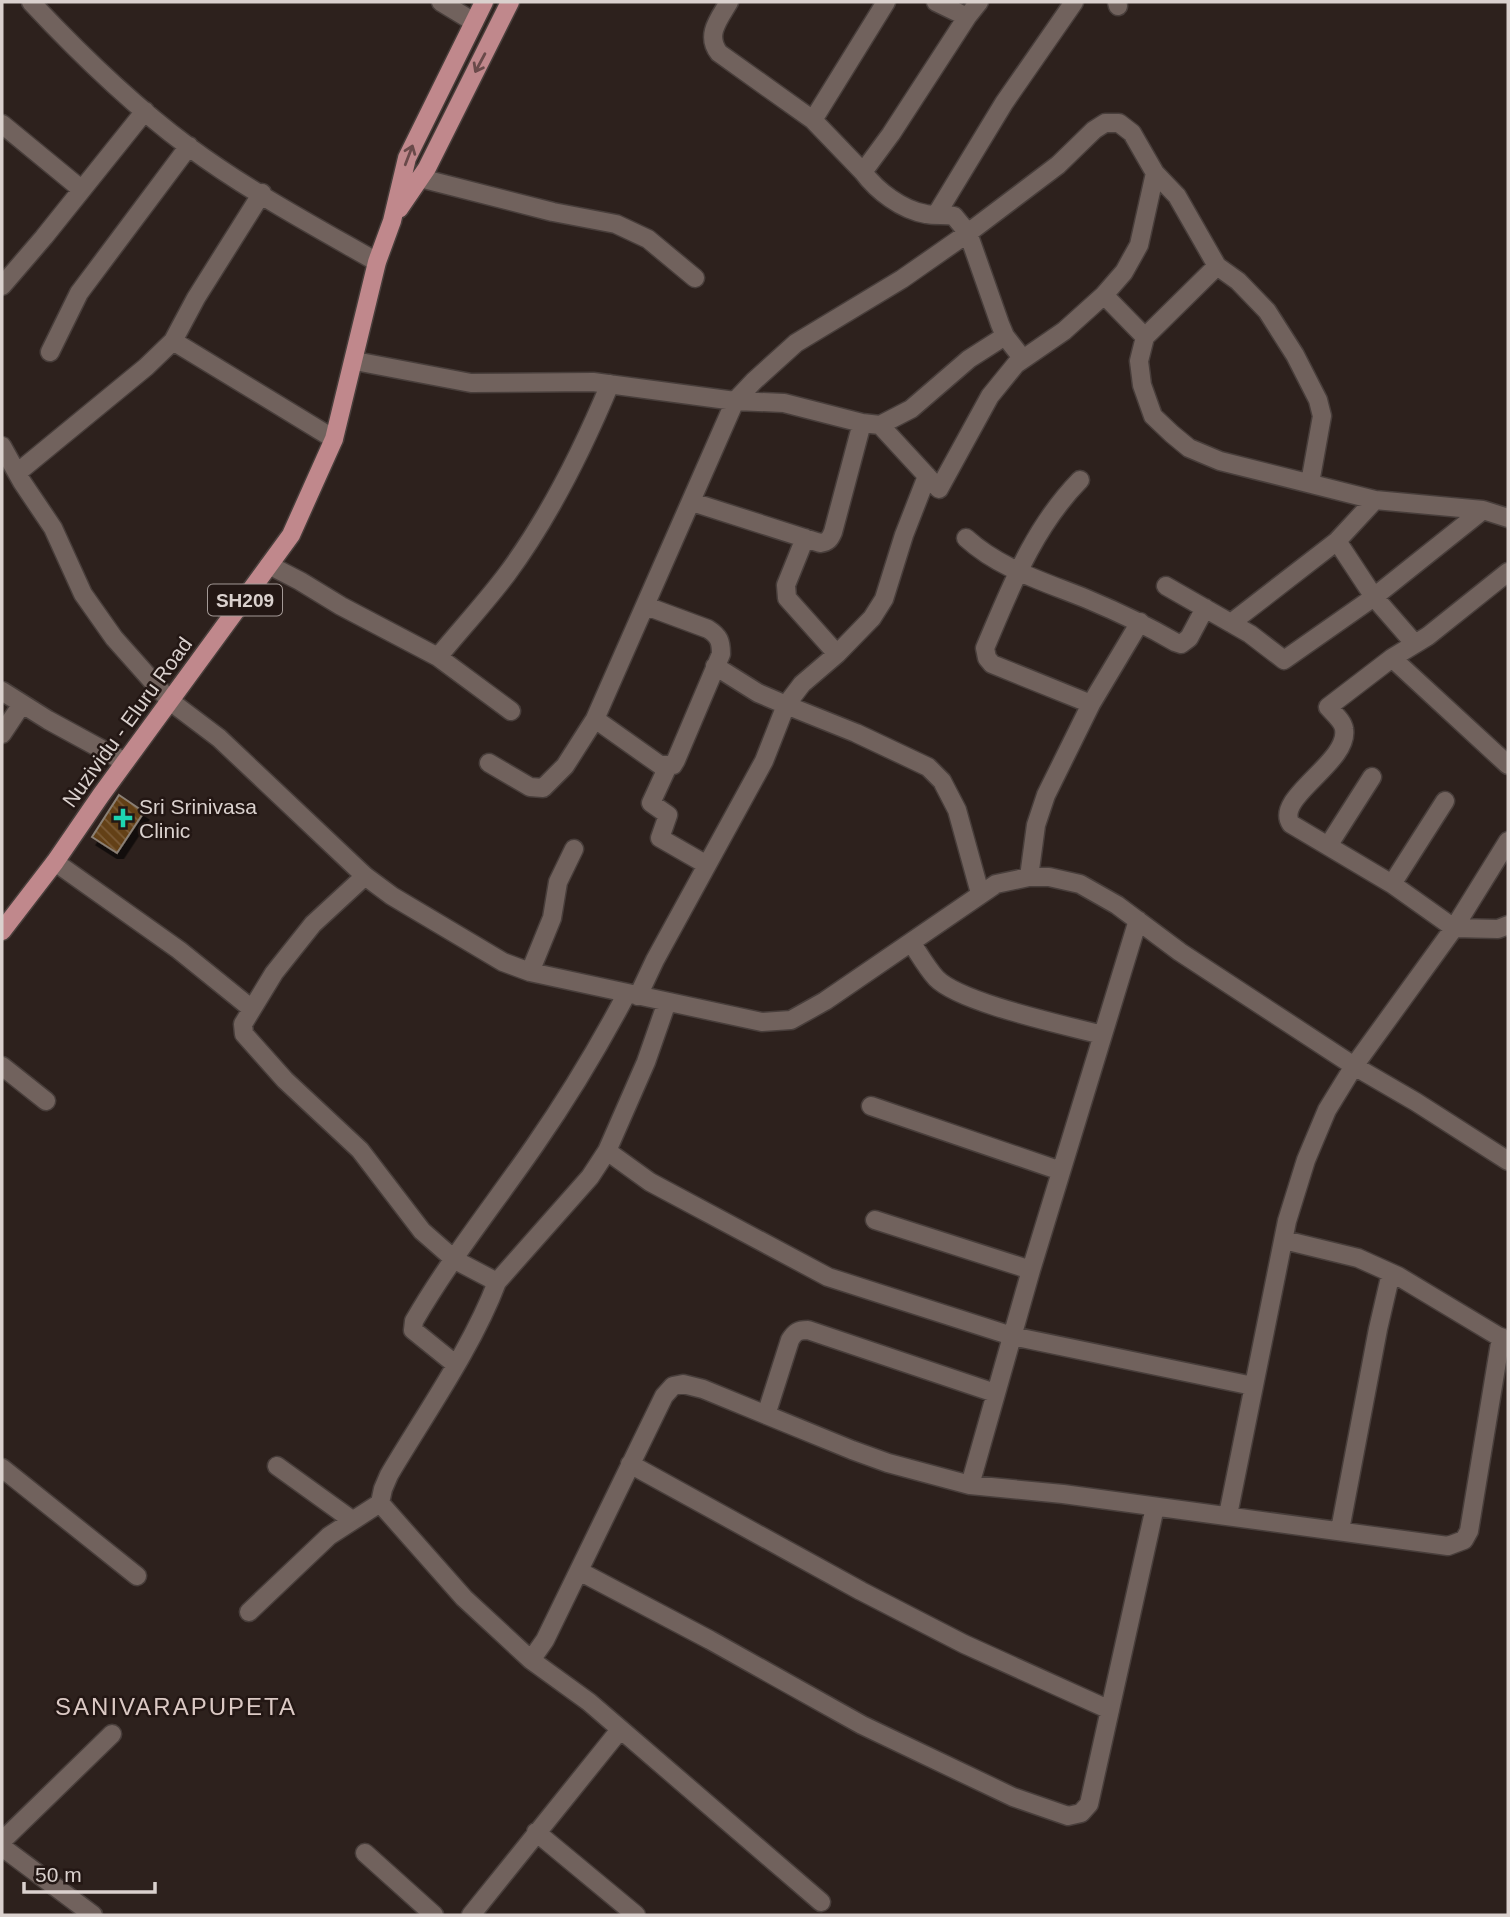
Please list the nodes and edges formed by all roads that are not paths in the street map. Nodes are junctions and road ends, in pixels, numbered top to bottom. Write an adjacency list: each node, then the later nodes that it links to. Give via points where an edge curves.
1 (31, 2): 12 (street)
2 (441, 2): 11 (street)
3 (484, 2): 11 (main road, Nuzividu - Eluru Road / SH209)
4 (510, 2): 18 (main road, Nuzividu - Eluru Road / SH209, one-way to 18)
5 (729, 2): 13 (street, via 713,30 713,45)
6 (886, 2): 13 (street)
7 (936, 2): 10 (street)
8 (979, 2): 10 (street)
9 (1074, 2): 22 (street, via 1004,103)
10 (967, 17): 16 (street)
11 (474, 22): 21 (main road, Nuzividu - Eluru Road / SH209, one-way to 11, via 407,158)
12 (145, 111): 15 (street); 19 (street)
13 (813, 120): 16 (street)
14 (2, 124): 19 (street)
15 (189, 146): 20 (street); 31 (street, via 79,293)
16 (863, 172): 22 (street, via 897,202)
17 (1155, 173): 22 (street, via 1132,133 1119,123 1105,123 1058,165); 24 (street, via 1177,196); 27 (street, via 1139,245)
18 (420, 178): 21 (main road, Nuzividu - Eluru Road / SH209); 25 (street, via 616,224 648,239)
19 (81, 189): 26 (street)
20 (262, 193): 23 (street); 30 (street)
21 (392, 221): 23 (main road, Nuzividu - Eluru Road / SH209)
22 (955, 223): 28 (street); 35 (street, via 902,279 796,343)
23 (377, 262): 33 (main road, Nuzividu - Eluru Road / SH209)
24 (1217, 266): 29 (street); 43 (street, via 1267,311 1318,400 1322,416)
25 (695, 278)
26 (2, 286)
27 (1104, 295): 29 (street); 32 (street)
28 (1005, 336): 32 (street); 37 (street, via 969,359 911,409)
29 (1145, 337): 43 (street, via 1139,361 1142,385 1153,416 1172,435 1220,461)
30 (173, 341): 38 (street); 40 (street)
31 (50, 352)
32 (1023, 359): 41 (street, via 990,396 939,489)
33 (355, 361): 34 (street, via 471,383); 38 (main road, Nuzividu - Eluru Road / SH209)
34 (610, 384): 35 (street); 62 (street, via 545,515 506,575)
35 (735, 401): 36 (street, via 784,403); 45 (street)
36 (862, 423): 37 (street); 48 (street, via 830,540 820,544)
37 (880, 425): 41 (street)
38 (334, 439): 51 (main road, Nuzividu - Eluru Road / SH209, via 291,535)
39 (2, 446): 40 (street)
40 (17, 473): 66 (street, via 53,528 83,594 114,638)
41 (927, 476): 61 (street, via 884,599)
42 (1080, 480): 52 (street, via 1035,536)
43 (1310, 483): 44 (street)
44 (1375, 500): 46 (street); 50 (street)
45 (692, 502): 48 (street); 56 (street)
46 (1483, 510): 47 (street); 55 (street)
47 (1508, 518)
48 (805, 538): 61 (street, via 786,592)
49 (966, 538): 52 (street)
50 (1337, 541): 55 (street); 59 (street)
51 (270, 565): 62 (street); 66 (main road, Nuzividu - Eluru Road / SH209)
52 (1017, 572): 58 (street); 68 (street, via 985,648 987,658)
53 (1508, 572): 60 (street)
54 (1166, 586): 57 (street)
55 (1374, 597): 59 (street, via 1284,660); 60 (street)
56 (646, 606): 64 (street, via 717,635 721,654); 71 (street)
57 (1205, 608): 58 (street, via 1181,644); 59 (street)
58 (1140, 622): 68 (street)
59 (1231, 623)
60 (1415, 644): 63 (street)
61 (837, 654): 69 (street, via 802,684)
62 (438, 657): 70 (street)
63 (1392, 658): 75 (street); 80 (street, via 1328,707 1344,726 1345,740 1288,810 1291,824)
64 (715, 666): 69 (street); 76 (street, via 676,760)
65 (2, 691): 67 (street)
66 (170, 701): 73 (main road, Nuzividu - Eluru Road / SH209); 84 (street, via 219,738)
67 (22, 704): 72 (street); 73 (street)
68 (1091, 704): 85 (street, via 1046,795)
69 (786, 705): 83 (street, via 764,761); 87 (street, via 928,767 942,781 957,810)
70 (510, 711)
71 (595, 719): 74 (street, via 565,766 542,788 530,788); 76 (street)
72 (2, 734)
73 (125, 762): 82 (main road, Nuzividu - Eluru Road / SH209)
74 (489, 763)
75 (1508, 765)
76 (668, 766): 83 (street, via 651,803 668,815 660,838)
77 (1372, 777): 80 (street)
78 (1445, 801): 86 (street)
79 (1508, 841): 90 (street)
80 (1328, 846): 86 (street)
81 (575, 849): 93 (street, via 558,882 552,918)
82 (55, 862): 91 (main road, Nuzividu - Eluru Road / SH209); 96 (street, via 179,950)
83 (707, 865): 94 (street)
84 (365, 876): 93 (street, via 493,956); 96 (street, via 313,924)
85 (1028, 877): 87 (street); 88 (street, via 1080,884)
86 (1392, 884): 90 (street)
87 (980, 893): 92 (street)
88 (1138, 920): 97 (street); 99 (street)
89 (1508, 925): 90 (street)
90 (1454, 928): 99 (street)
91 (2, 931)
92 (911, 942): 95 (street, via 791,1020 762,1022); 97 (street, via 937,978 952,990)
93 (530, 972): 94 (street)
94 (633, 995): 95 (street); 107 (street)
95 (667, 1002): 102 (street)
96 (252, 1009): 107 (street, via 243,1024 249,1041 360,1150 422,1231)
97 (1102, 1035): 104 (street)
98 (2, 1066): 100 (street)
99 (1354, 1066): 103 (street); 106 (street, via 1327,1110 1306,1160)
100 (46, 1101)
101 (871, 1106): 104 (street)
102 (607, 1152): 110 (street); 111 (street, via 650,1182 828,1277)
103 (1508, 1161)
104 (1061, 1171): 108 (street)
105 (875, 1220): 108 (street)
106 (1283, 1240): 109 (street, via 1358,1258); 114 (street)
107 (455, 1260): 110 (street); 113 (street, via 427,1299 413,1330)
108 (1031, 1270): 111 (street)
109 (1391, 1273): 112 (street); 125 (street)
110 (497, 1283): 113 (street)
111 (1012, 1335): 114 (street); 115 (street)
112 (1504, 1340): 125 (street, via 1464,1540 1448,1546)
113 (455, 1364): 121 (street, via 389,1475)
114 (1253, 1386): 123 (street)
115 (995, 1393): 116 (street, via 799,1330 790,1340); 120 (street)
116 (766, 1415): 117 (street, via 703,1390 673,1386); 120 (street, via 888,1462)
117 (630, 1464): 126 (street); 130 (street, via 941,1633)
118 (277, 1466): 124 (street)
119 (2, 1468): 127 (street)
120 (970, 1485): 122 (street)
121 (380, 1503): 124 (street); 129 (street, via 464,1598)
122 (1155, 1507): 123 (street); 130 (street)
123 (1228, 1515): 125 (street)
124 (352, 1520): 128 (street)
125 (1340, 1530)
126 (579, 1571): 129 (street); 130 (street, via 862,1725 1013,1797 1068,1816 1081,1813 1089,1804)
127 (137, 1576)
128 (249, 1612)
129 (531, 1660): 131 (street)
130 (1110, 1710)
131 (620, 1731): 133 (street); 137 (street)
132 (112, 1734): 134 (street)
133 (536, 1832): 140 (street); 141 (street)
134 (2, 1841)
135 (2, 1847): 138 (street)
136 (365, 1853): 139 (street)
137 (821, 1902)
138 (91, 1915)
139 (435, 1915)
140 (471, 1915)
141 (636, 1915)

